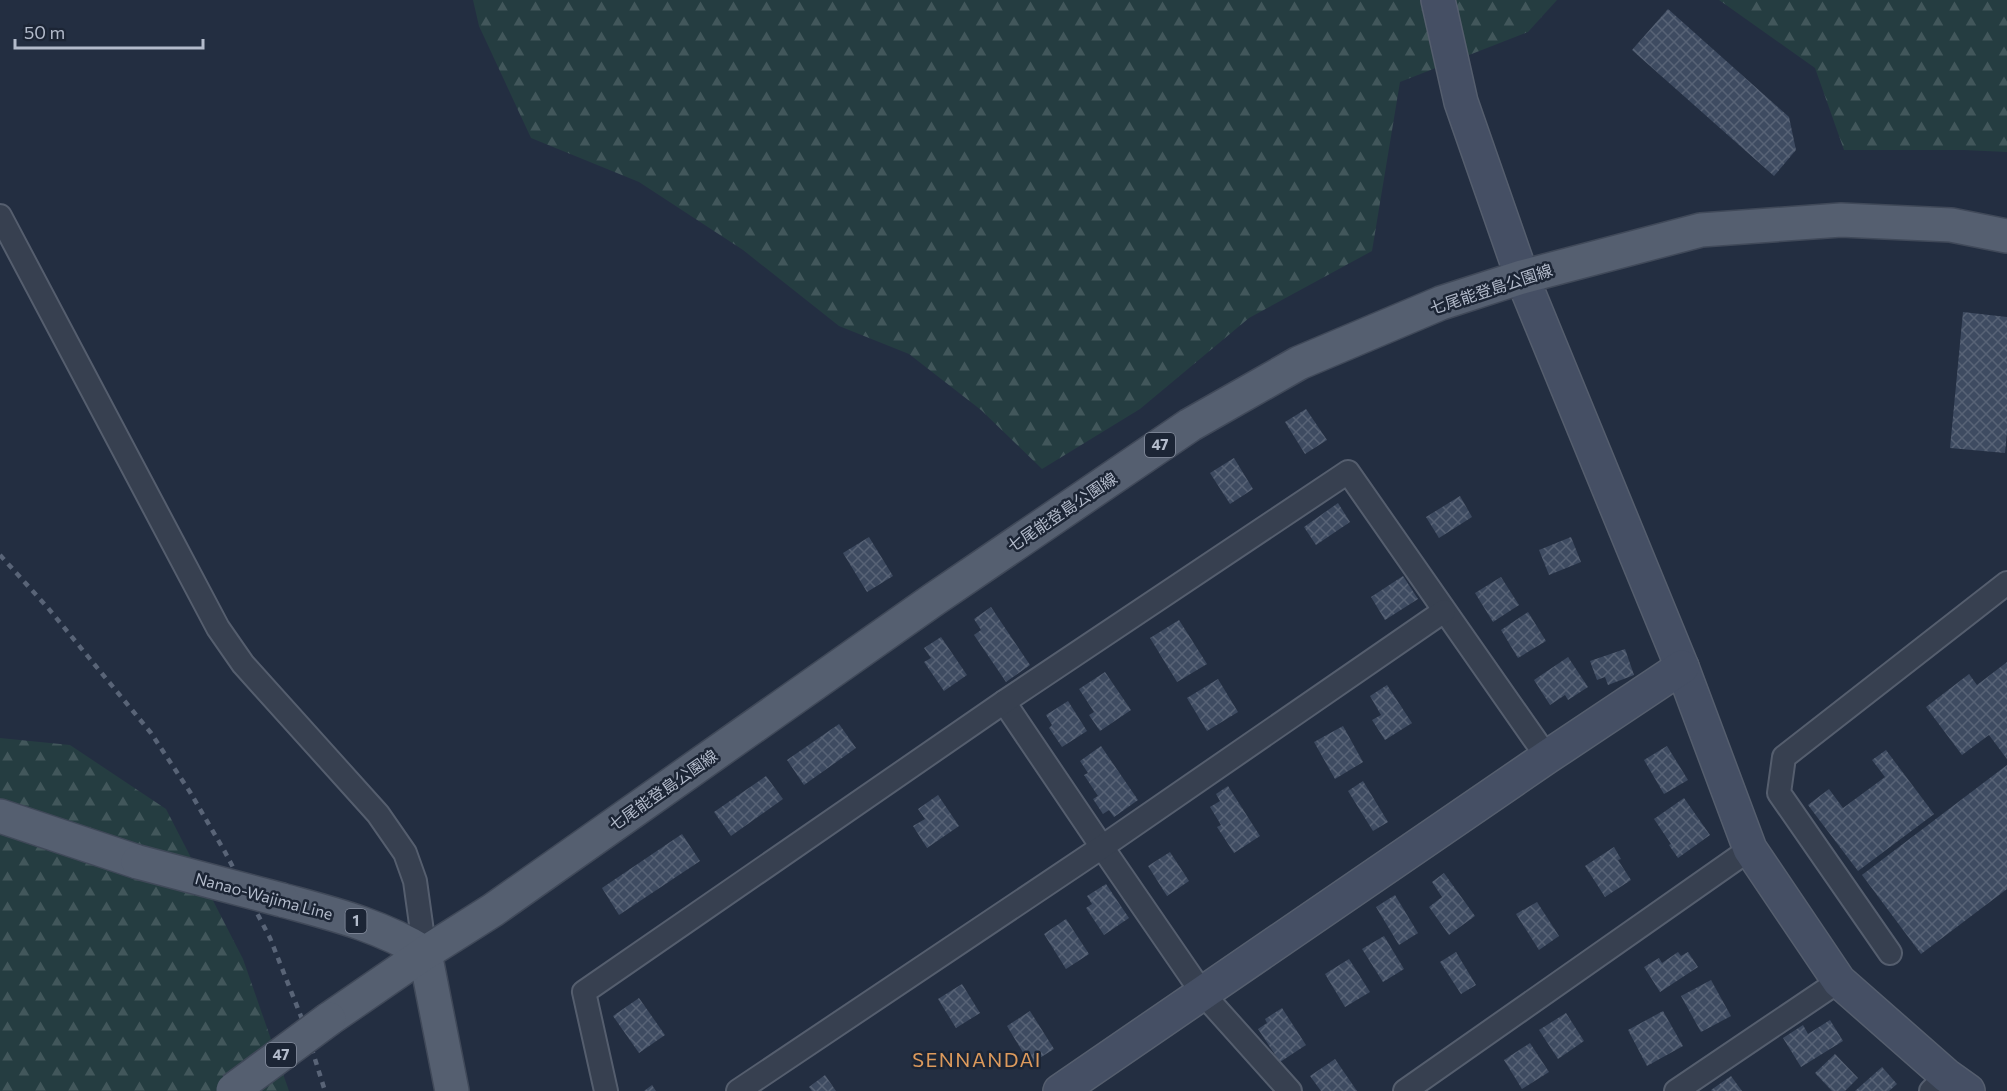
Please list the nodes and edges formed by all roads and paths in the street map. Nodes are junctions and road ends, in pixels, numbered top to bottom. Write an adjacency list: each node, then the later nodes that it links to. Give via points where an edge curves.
1 (1438, 0): 4 (street, via 1461,102)
2 (0, 216): 13 (street, via 218,628 243,664 378,814 405,853 415,881)
3 (2007, 236): 4 (main road, 七尾能登島公園線 / 47, via 1951,225 1841,220 1701,230)
4 (1522, 278): 7 (street); 13 (main road, 七尾能登島公園線 / 47, via 1441,303 1299,363 1190,425 933,600 493,910)
5 (2007, 583): 14 (street, via 1784,757 1779,793)
6 (1444, 611): 8 (street, via 1348,472); 9 (street); 11 (street)
7 (1682, 667): 9 (street); 12 (street)
8 (1004, 702): 11 (street); 20 (street, via 584,992)
9 (1547, 757): 16 (street)
10 (0, 816): 13 (main road, Nanao-Wajima Line / 1, bridge, via 138,862 369,925)
11 (1102, 847): 16 (street); 21 (street)
12 (1750, 849): 15 (street); 24 (street)
13 (425, 953): 18 (main road, 七尾能登島公園線 / 47, bridge); 19 (main road)
14 (1890, 953)
15 (1839, 981): 17 (street); 25 (street)
16 (1203, 994): 22 (street); 23 (street)
17 (1949, 1086)
18 (233, 1090)
19 (453, 1091)
20 (606, 1091)
21 (738, 1091)
22 (1060, 1091)
23 (1290, 1091)
24 (1405, 1091)
25 (1676, 1091)

